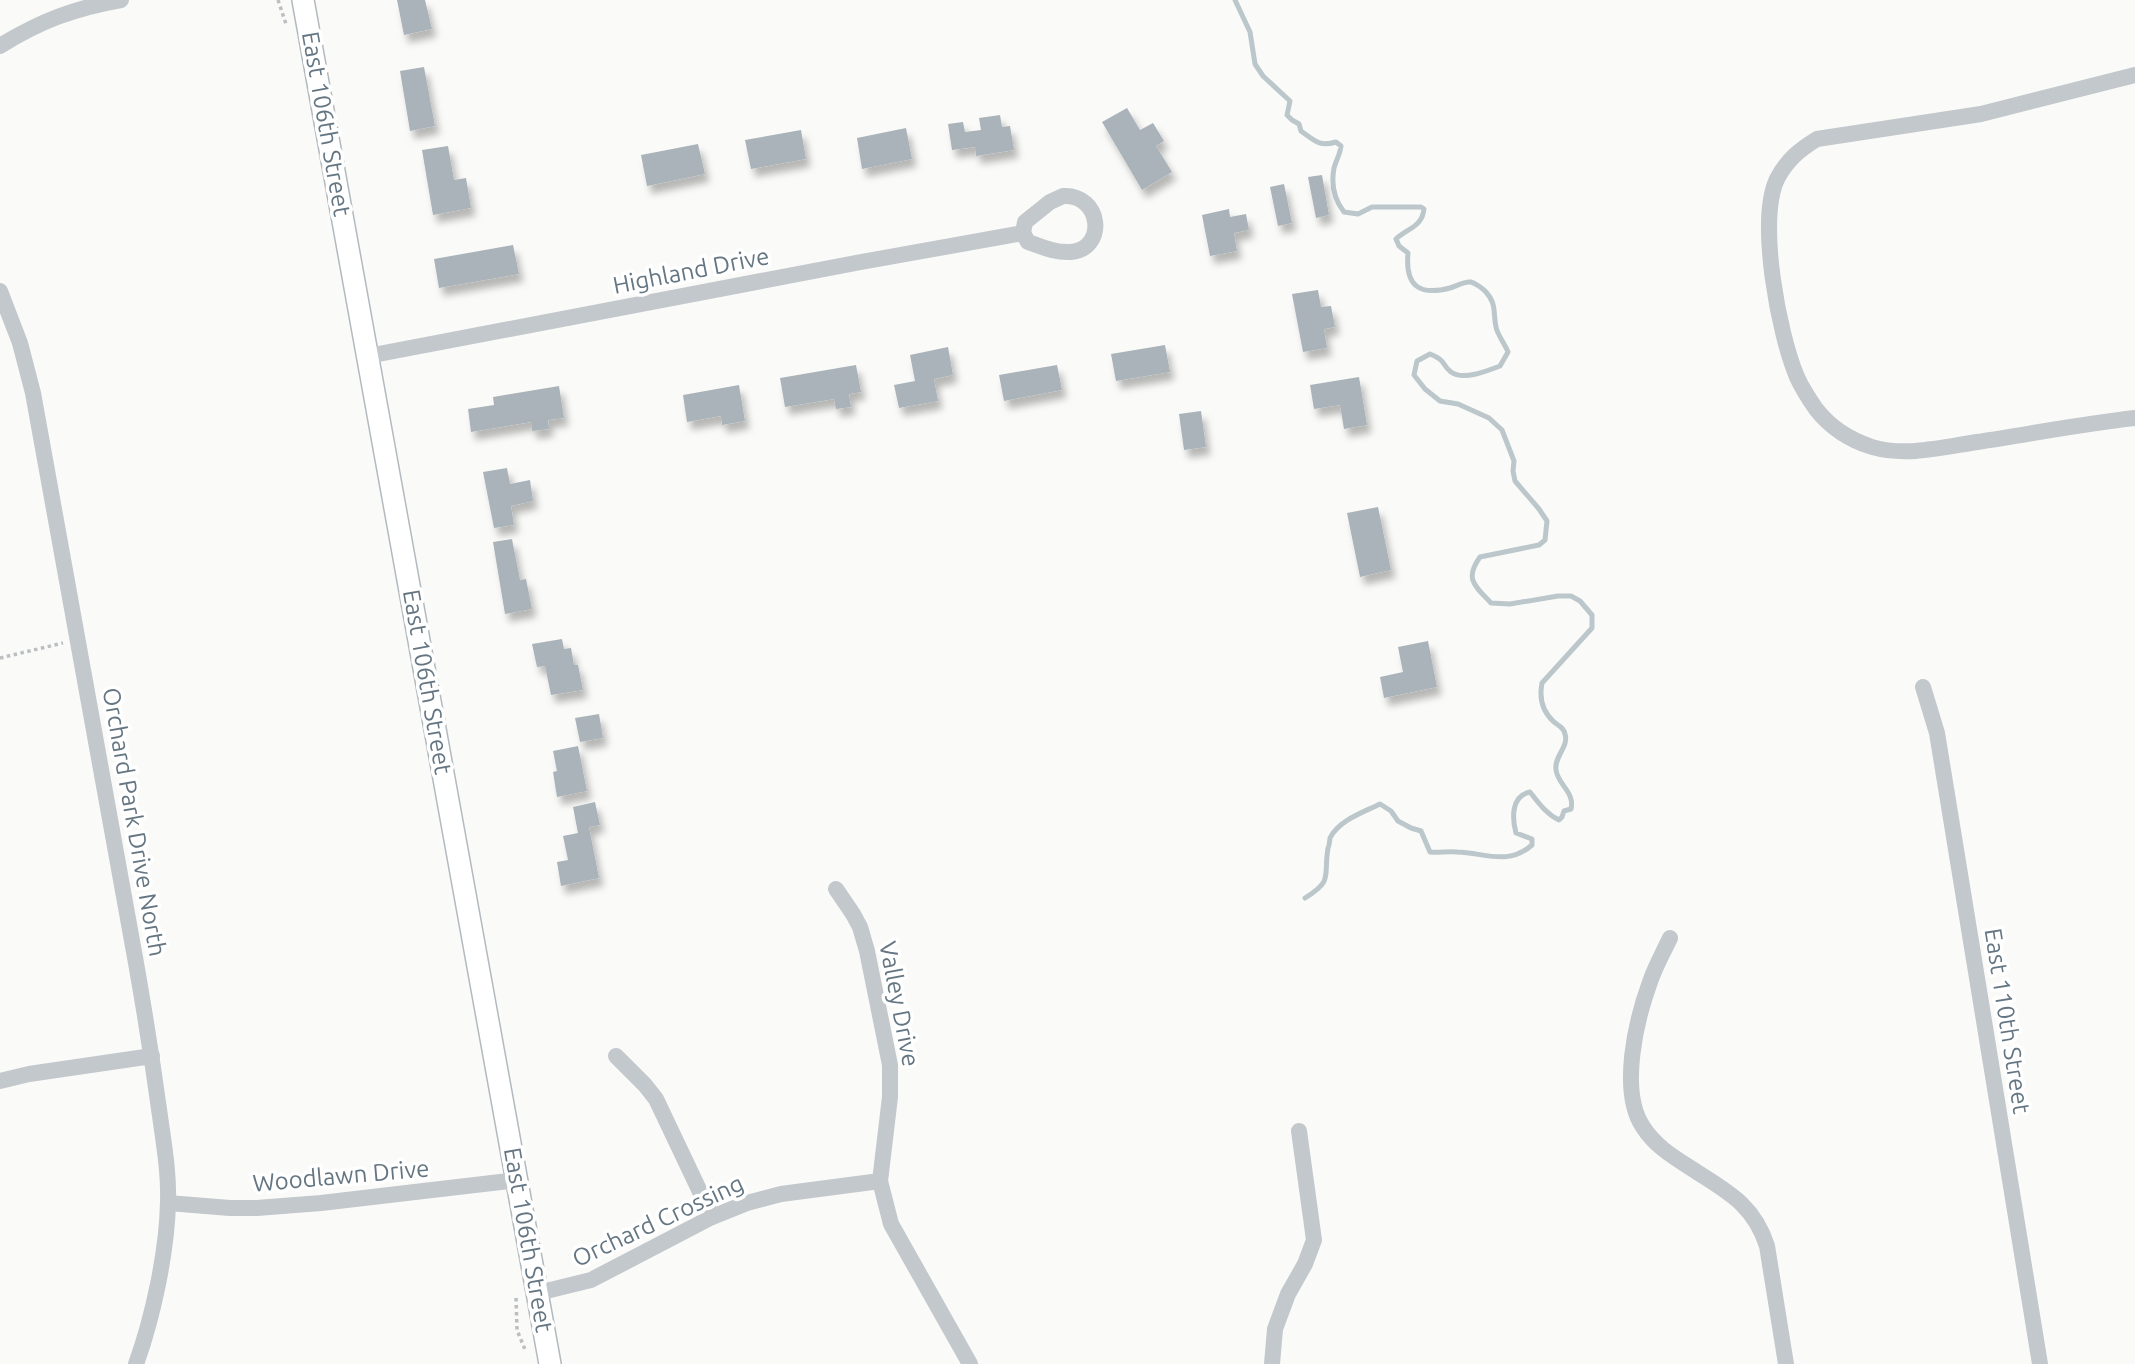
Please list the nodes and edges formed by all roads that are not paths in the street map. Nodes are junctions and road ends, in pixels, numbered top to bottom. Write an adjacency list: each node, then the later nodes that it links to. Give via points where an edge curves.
1 (121, 0): 3 (street, via 57,15)
2 (303, 0): 7 (street, East 106th Street)
3 (0, 46)
4 (2135, 75): 8 (street, via 1981,114 1817,139 1796,152 1776,182 1768,235 1784,336 1797,377 1831,426 1866,444 1889,451 1923,451)
5 (1023, 233): 5 (street, via 1028,242 1077,251 1088,244 1095,222 1090,206 1063,196 1025,222); 7 (street, Highland Drive)
6 (0, 291): 12 (street, Orchard Park Drive North, via 33,393)
7 (368, 356): 16 (street, East 106th Street)
8 (2135, 418)
9 (1923, 687): 26 (street, East 110th Street, via 1939,746)
10 (836, 889): 17 (street, Valley Drive, via 853,914 867,951 890,1065 891,1097)
11 (1670, 938): 25 (street, via 1650,980 1635,1036 1631,1084 1635,1111 1656,1144 1739,1200 1754,1216 1767,1246)
12 (152, 1056): 14 (street); 18 (street, Orchard Park Drive North)
13 (616, 1056): 19 (street, via 656,1099)
14 (0, 1081)
15 (1299, 1131): 24 (street, via 1314,1240 1275,1329)
16 (517, 1180): 18 (street, Woodlawn Drive, via 290,1206); 20 (street, East 106th Street)
17 (880, 1181): 19 (street, Orchard Crossing, via 772,1196); 23 (street, Valley Drive, via 891,1224)
18 (169, 1203): 21 (street, Orchard Park Drive North, via 154,1300)
19 (712, 1217): 20 (street, Orchard Crossing, via 591,1280)
20 (538, 1293): 22 (street, East 106th Street)
21 (136, 1364)
22 (551, 1364)
23 (970, 1364)
24 (1272, 1364)
25 (1786, 1364)
26 (2039, 1364)

